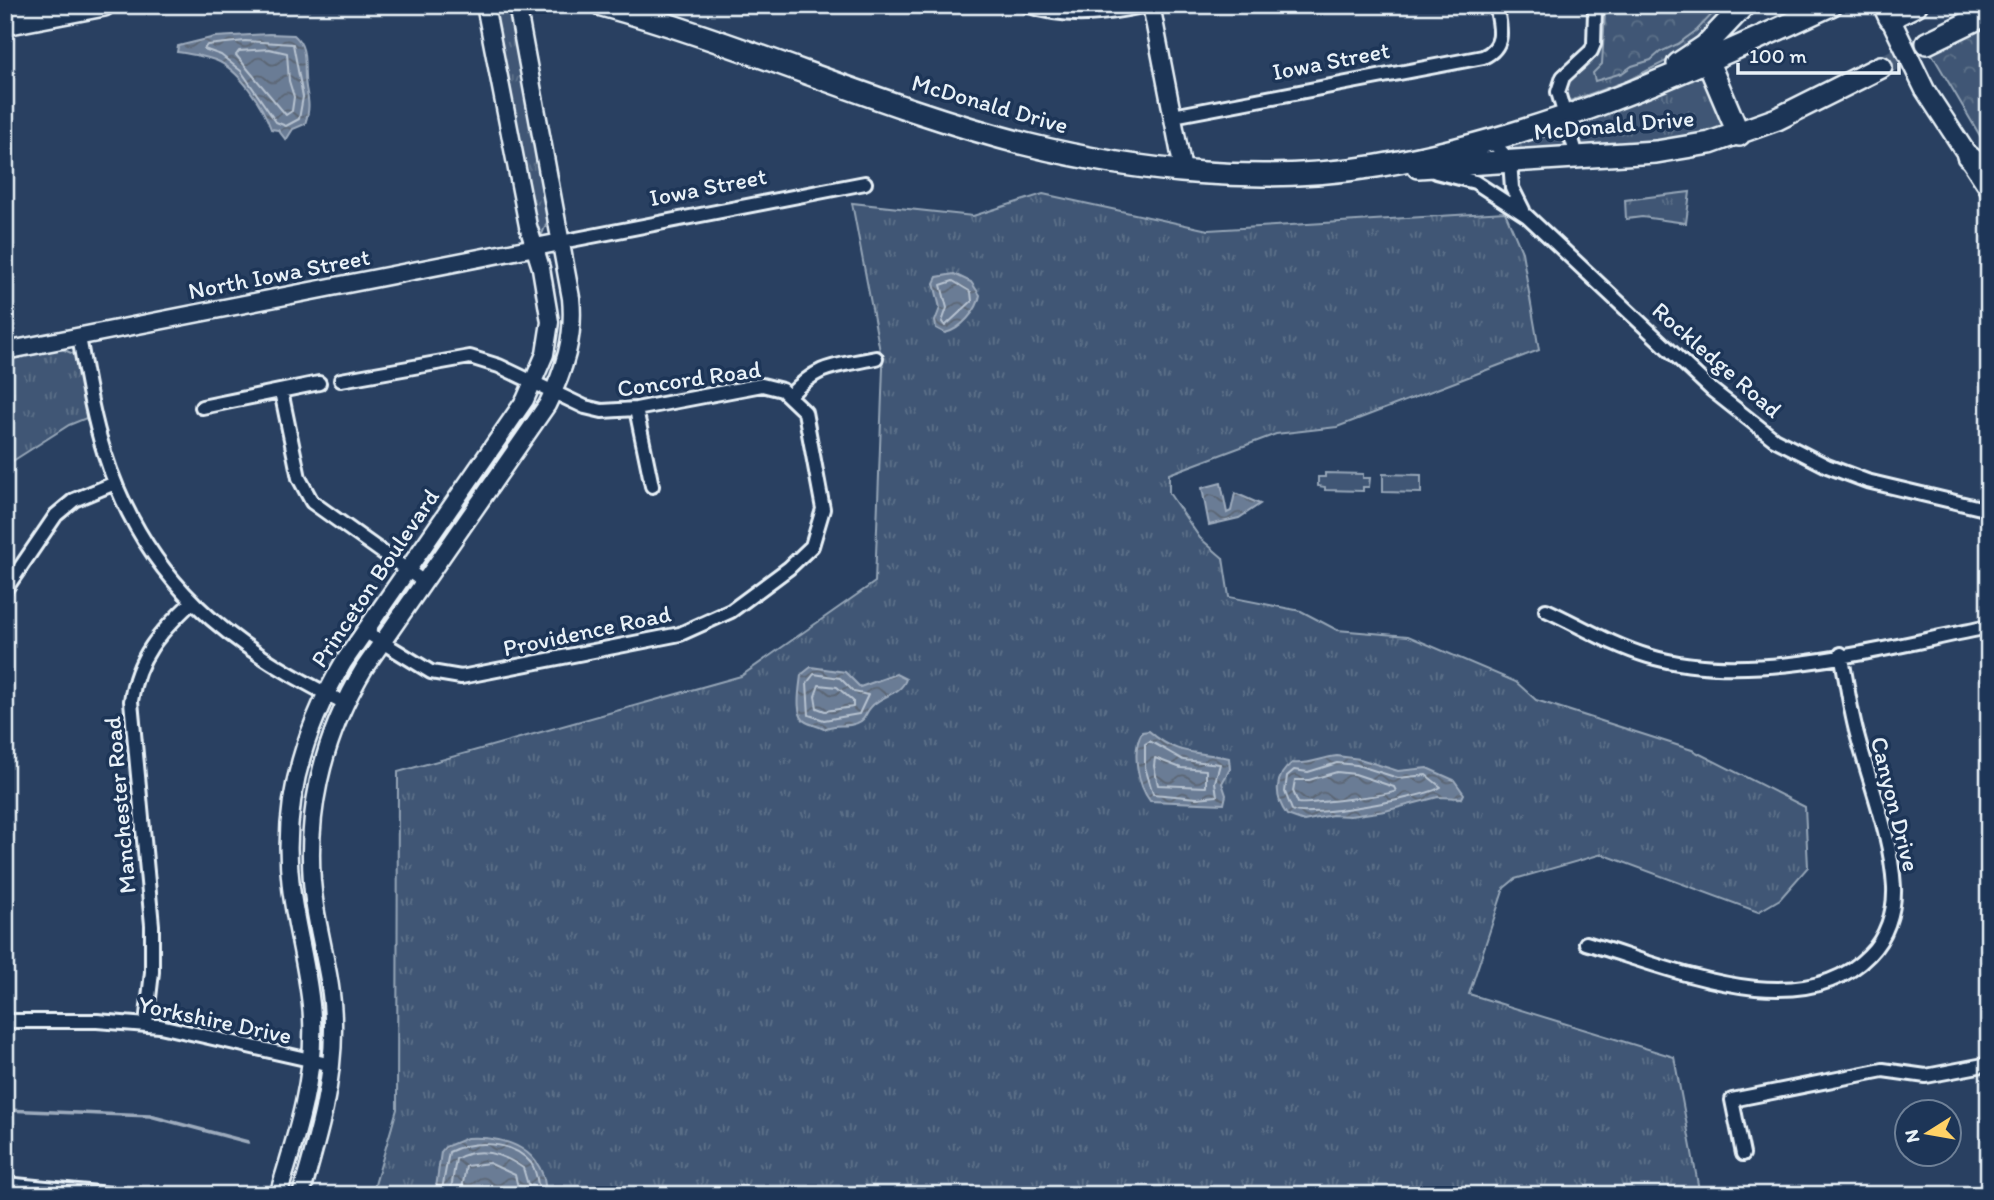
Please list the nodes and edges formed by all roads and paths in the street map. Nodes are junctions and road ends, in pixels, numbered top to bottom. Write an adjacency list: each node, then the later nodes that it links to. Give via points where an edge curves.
1 (104, 5): 14 (highway)
2 (485, 5): 34 (street, Princeton Boulevard)
3 (517, 5): 33 (street, Princeton Boulevard)
4 (602, 5): 28 (highway, McDonald Drive, via 1018,142 1116,163)
5 (1026, 5): 6 (street, via 1084,16)
6 (1150, 5): 19 (street)
7 (1496, 5): 19 (street, Iowa Street, via 1501,36 1496,48 1483,57)
8 (1604, 5): 20 (street, via 1595,11 1591,51 1559,85)
9 (1744, 5): 18 (highway, via 1705,46)
10 (1831, 5): 16 (highway, McDonald Drive)
11 (1916, 5): 12 (highway)
12 (1887, 12): 24 (main road, via 1926,90)
13 (1986, 15): 15 (highway)
14 (5, 24)
15 (1927, 43)
16 (1708, 62): 18 (highway, McDonald Drive); 21 (highway)
17 (1881, 67): 21 (highway, McDonald Drive)
18 (1632, 91): 20 (highway, McDonald Drive)
19 (1173, 116): 28 (street)
20 (1564, 118): 22 (highway, McDonald Drive); 23 (street)
21 (1739, 135): 23 (highway, McDonald Drive, via 1674,149)
22 (1491, 140): 25 (street); 26 (highway, McDonald Drive)
23 (1577, 156): 25 (highway, McDonald Drive)
24 (1968, 156): 29 (highway); 31 (main road)
25 (1510, 160): 27 (highway, McDonald Drive); 32 (street, via 1512,188)
26 (1377, 166): 27 (highway, McDonald Drive); 28 (highway, McDonald Drive, via 1281,173)
27 (1419, 167): 32 (street, via 1475,183)
28 (1183, 170)
29 (1989, 172)
30 (864, 183): 33 (street, Iowa Street)
31 (1989, 188)
32 (1527, 216): 48 (street, Rockledge Road, via 1712,390 1774,439 1883,487)
33 (561, 242): 34 (street, North Iowa Street); 42 (street, Princeton Boulevard, via 572,327 566,362)
34 (534, 247): 35 (street, North Iowa Street); 40 (street, Princeton Boulevard, via 550,322)
35 (79, 337): 36 (street, North Iowa Street); 46 (street, via 94,415)
36 (5, 351)
37 (876, 358): 43 (street, Concord Road, via 820,369)
38 (341, 380): 40 (street, Concord Road, via 470,356)
39 (319, 383): 41 (street)
40 (534, 383): 42 (street, Concord Road); 49 (street, Princeton Boulevard)
41 (281, 391): 44 (street); 49 (street, via 299,478 312,502)
42 (554, 392): 45 (street, Concord Road, via 602,411); 50 (street, Princeton Boulevard)
43 (790, 396): 45 (street, Concord Road, via 773,387 748,386); 56 (street, Providence Road, via 808,422 822,521 804,556 731,611 661,640 477,676 431,672)
44 (202, 407)
45 (636, 409): 47 (street)
46 (115, 483): 51 (street, via 64,507); 52 (street, via 148,546)
47 (652, 486)
48 (1989, 510)
49 (406, 570): 50 (street); 55 (street, Princeton Boulevard)
50 (424, 582): 56 (street, Princeton Boulevard)
51 (5, 590)
52 (192, 602): 58 (street, via 258,657); 62 (street, Manchester Road, via 164,628 143,657 131,701 152,925)
53 (1546, 610): 57 (street, via 1622,648 1678,663 1742,668)
54 (1989, 627): 57 (street)
55 (364, 631): 56 (street, Providence Road); 58 (street, Princeton Boulevard)
56 (382, 643): 59 (street, Princeton Boulevard)
57 (1841, 654): 60 (street, Canyon Drive, via 1894,885 1889,923 1873,950 1838,978 1771,989 1732,985)
58 (325, 693): 59 (street); 63 (street, Princeton Boulevard, via 299,764 289,835 290,885 312,1018)
59 (345, 703): 65 (street, Princeton Boulevard, via 318,782 311,843 313,889 332,1003)
60 (1586, 943)
61 (5, 1021): 62 (street, Yorkshire Drive)
62 (146, 1024): 63 (street, Yorkshire Drive)
63 (311, 1063): 65 (street, Yorkshire Drive); 69 (street, Princeton Boulevard, via 305,1104)
64 (1989, 1064): 66 (street, via 1926,1076 1883,1070 1732,1100)
65 (332, 1065): 70 (street, Princeton Boulevard)
66 (1743, 1154)
67 (5, 1184): 68 (street)
68 (119, 1195)
69 (278, 1195)
70 (301, 1195)

